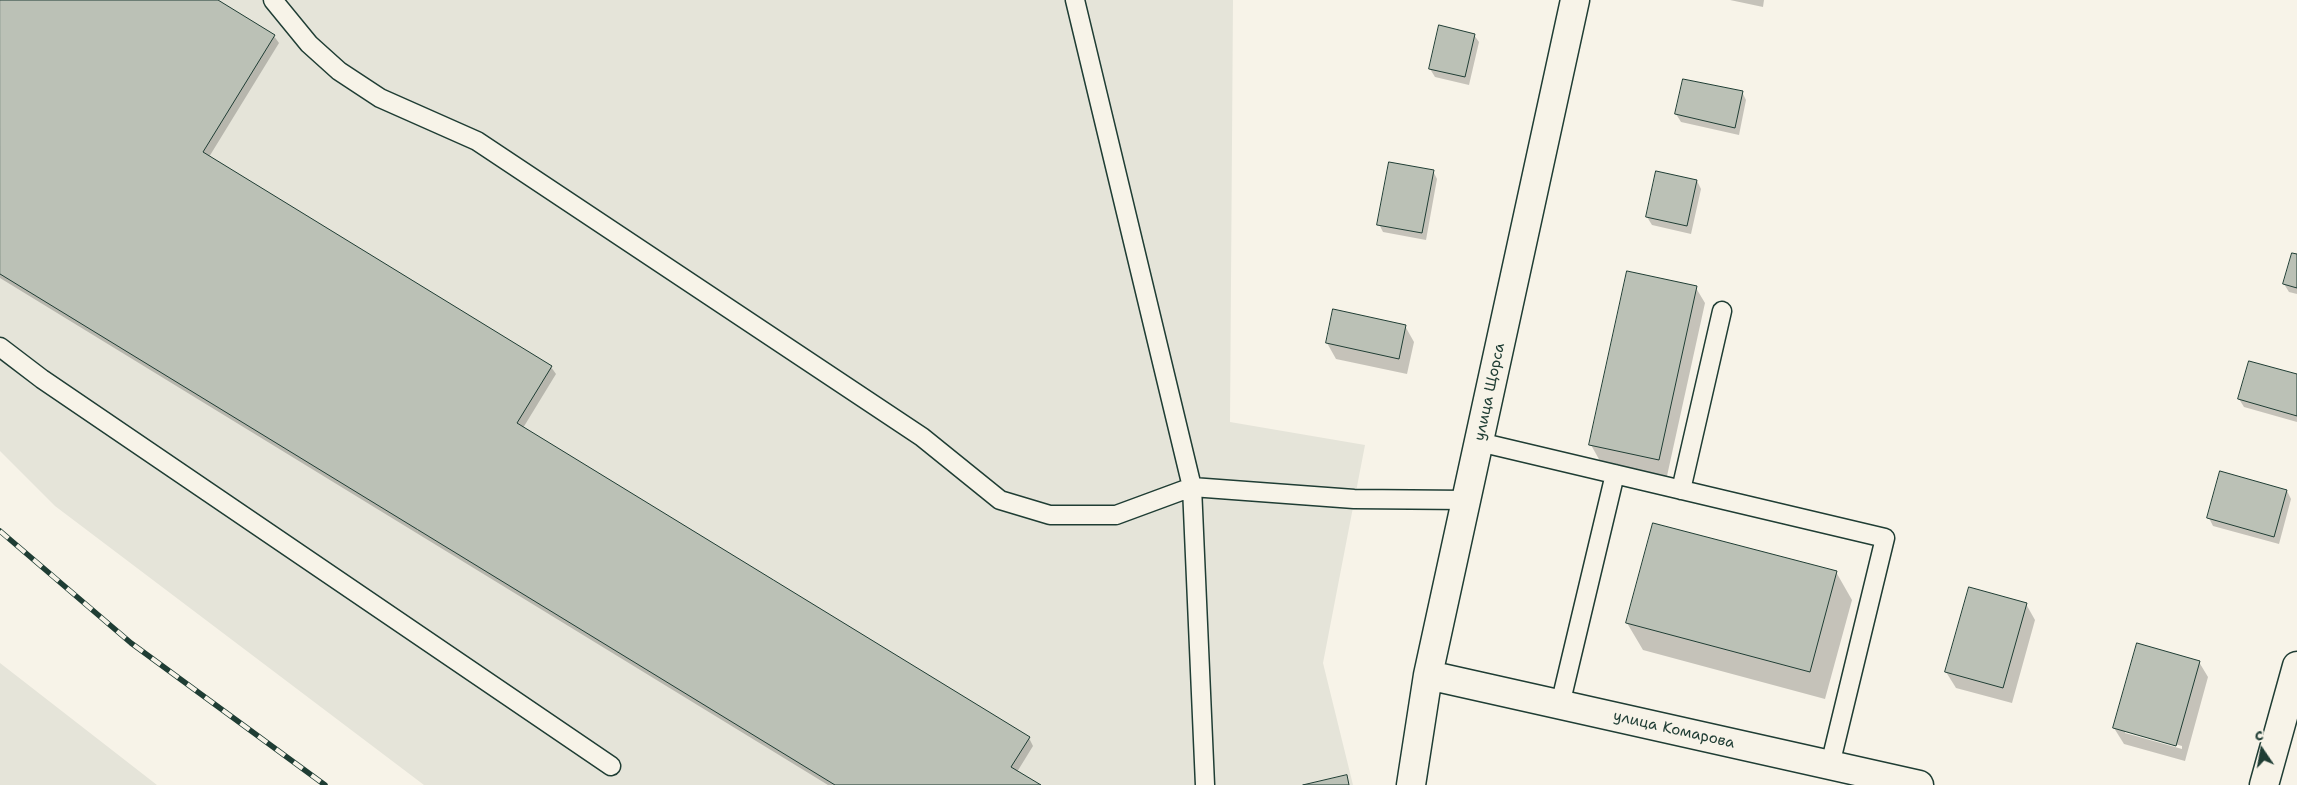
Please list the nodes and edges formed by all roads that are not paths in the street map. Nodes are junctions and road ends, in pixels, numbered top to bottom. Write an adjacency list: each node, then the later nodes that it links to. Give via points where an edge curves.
1 (273, 0): 8 (lane, via 309,44 339,71 380,98 477,140 922,437 1000,500 1050,515 1116,516)
2 (1075, 0): 8 (lane)
3 (1575, 0): 6 (street, улица Щорса)
4 (1722, 311): 9 (lane)
5 (0, 347): 15 (lane, via 42,379)
6 (1479, 442): 7 (lane); 10 (street, улица Щорса)
7 (1615, 474): 9 (lane); 13 (lane)
8 (1192, 487): 10 (lane, via 1354,499); 16 (lane)
9 (1681, 490): 14 (lane, via 1885,538)
10 (1467, 500): 12 (street, улица Щорса)
11 (2297, 666): 19 (street)
12 (1428, 675): 13 (street, улица Комарова); 17 (street, улица Щорса)
13 (1560, 705): 14 (street, улица Комарова)
14 (1830, 765): 18 (street, улица Комарова)
15 (611, 766)
16 (1205, 785)
17 (1410, 785)
18 (1919, 785)
19 (2264, 785)

